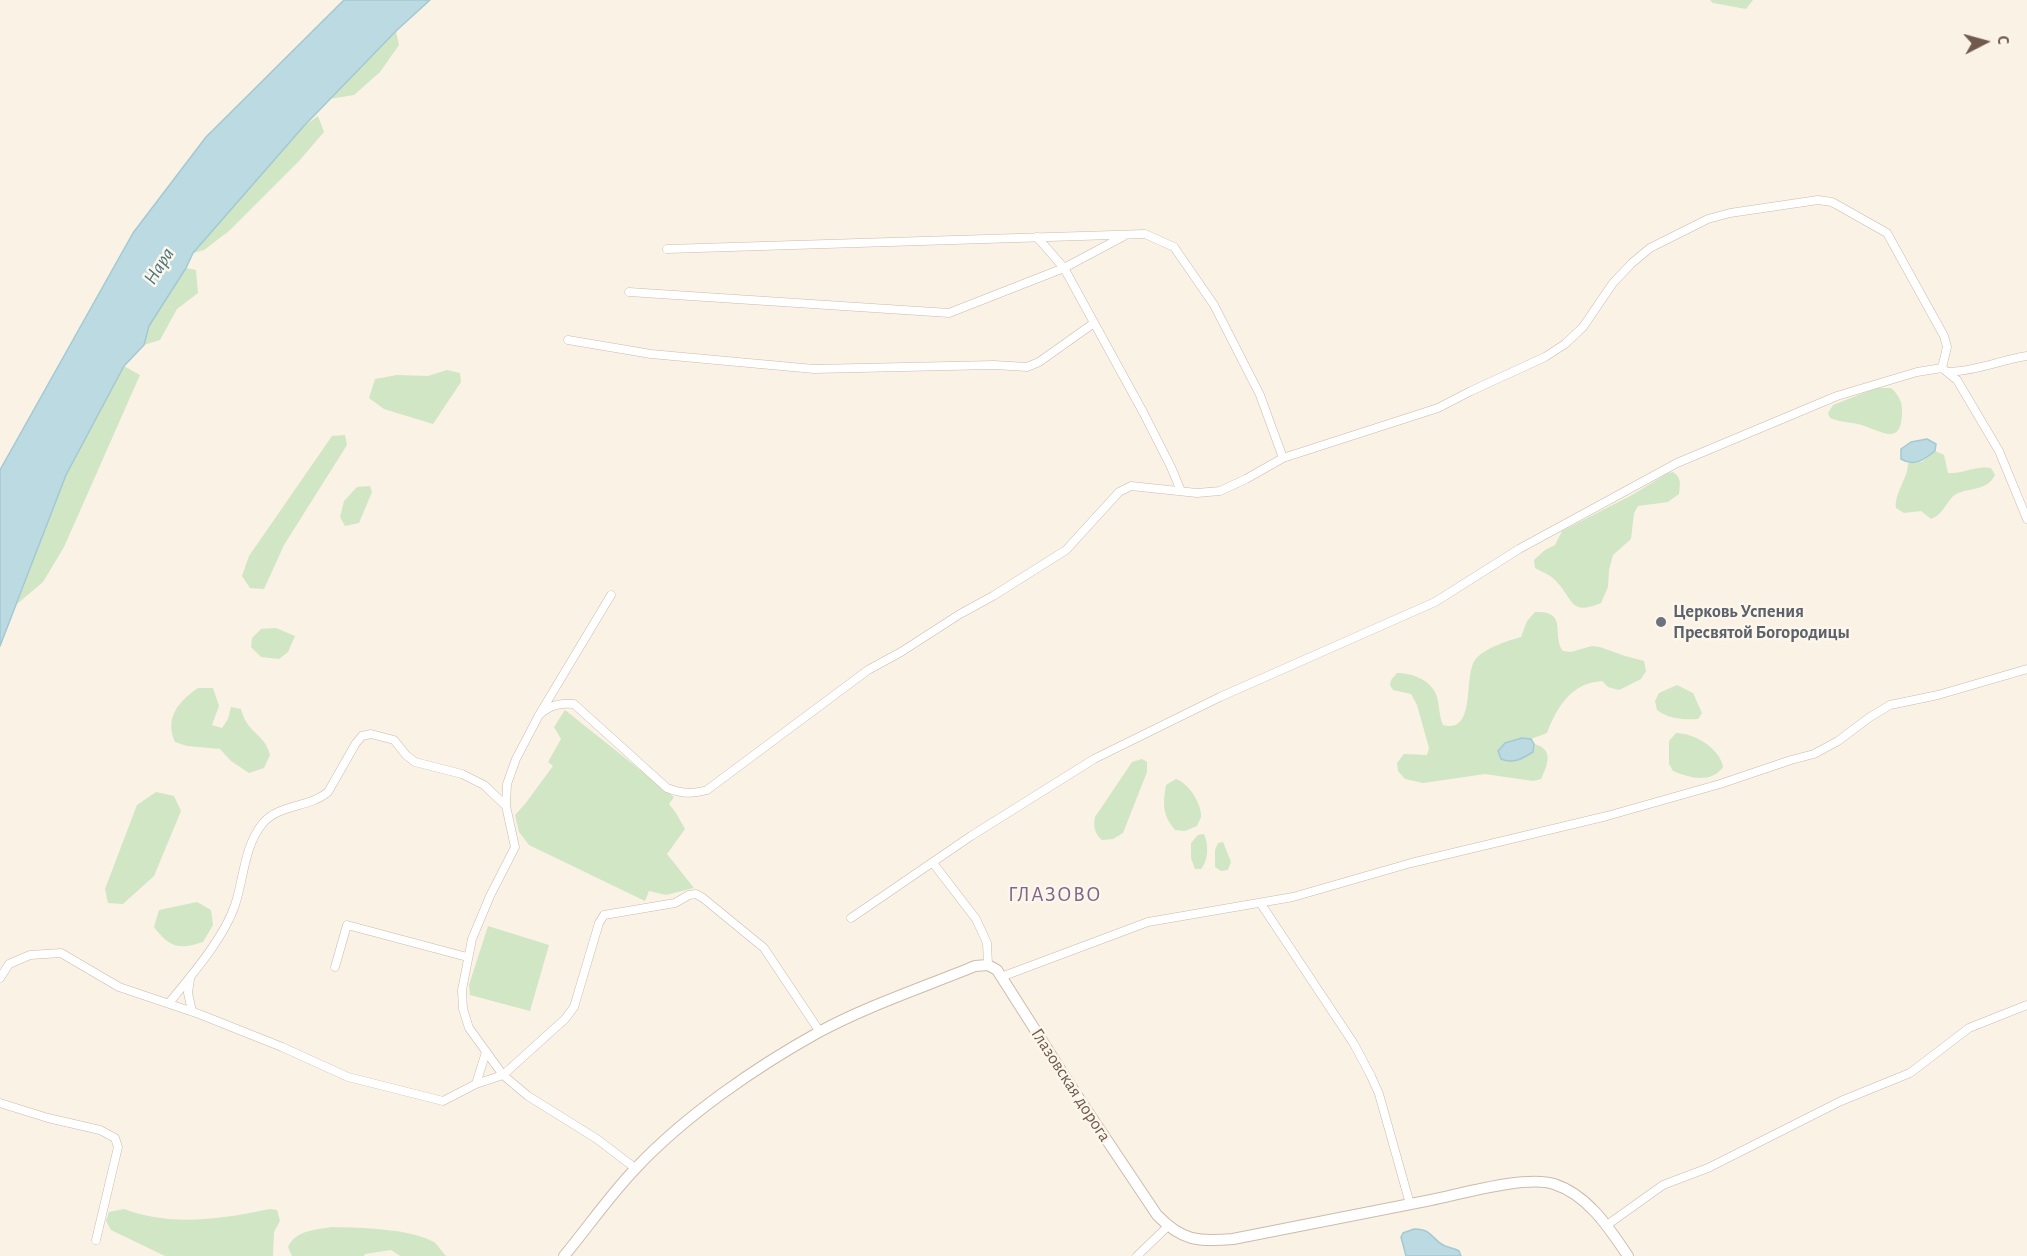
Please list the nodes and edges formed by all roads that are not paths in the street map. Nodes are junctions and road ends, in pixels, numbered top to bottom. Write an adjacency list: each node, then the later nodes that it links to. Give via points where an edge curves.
1 (1128, 234): 2 (street); 4 (street); 10 (street, via 1145,234 1174,247 1214,305 1260,395)
2 (1037, 237): 3 (street); 4 (street)
3 (667, 249)
4 (1065, 268): 5 (street, via 949,313); 6 (street)
5 (629, 292)
6 (1094, 323): 7 (street, via 1027,368 994,365 814,369 651,354); 11 (street)
7 (568, 340)
8 (2027, 357): 9 (street, via 1964,372)
9 (1946, 370): 10 (street, via 1944,336 1887,233 1832,202 1783,204 1708,219 1650,248 1613,283 1583,327 1545,357 1438,408); 12 (street, via 1957,380 1999,451); 17 (street, via 1917,372 1837,396 1677,463 1519,549 1435,602 1220,697 1094,759)
10 (1283, 458): 11 (street, via 1220,490)
11 (1181, 491): 15 (street, via 1131,486 1119,492 1066,550 868,670 707,790 693,794 667,788 574,704 559,703)
12 (2027, 519)
13 (611, 595): 15 (street)
14 (2027, 669): 18 (street, via 1890,705 1814,754 1720,784)
15 (539, 716): 16 (street, via 516,759 507,784)
16 (506, 806): 20 (street, via 515,847 490,896); 24 (street, via 484,785 443,768 415,762 394,740 371,734 362,736 321,798 272,814 262,825 249,848 227,924)
17 (933, 863): 19 (street); 21 (street, via 976,918 987,943)
18 (1261, 904): 23 (street, via 1148,922); 35 (street, via 1371,1076)
19 (851, 918)
20 (467, 957): 22 (street, via 347,924); 30 (street, via 463,1009 469,1028)
21 (988, 965): 23 (street, Глазовская дорога); 29 (street, via 975,966)
22 (335, 967)
23 (1001, 976): 37 (street, Глазовская дорога, via 1157,1215)
24 (190, 977): 26 (street); 28 (street)
25 (0, 978): 26 (street, via 9,964 30,955 61,953 119,987)
26 (169, 1003): 28 (street)
27 (2027, 1005): 36 (street, via 1969,1028 1910,1073 1841,1101 1708,1168 1663,1185)
28 (192, 1011): 32 (street, via 348,1077 443,1101)
29 (820, 1032): 31 (street, via 764,948 696,894 675,903 604,915 574,1007); 34 (street, via 719,1096)
30 (486, 1052): 31 (street); 32 (street)
31 (503, 1075): 32 (street); 34 (street)
32 (476, 1084)
33 (0, 1103): 38 (street, via 100,1130 115,1138 118,1148)
34 (635, 1168): 39 (street)
35 (1410, 1204): 36 (street, Глазовская дорога, via 1514,1184 1553,1184 1575,1195); 37 (street, Глазовская дорога, via 1206,1242)
36 (1607, 1225): 41 (street, Глазовская дорога)
37 (1168, 1226): 40 (street)
38 (96, 1240)
39 (564, 1256)
40 (1137, 1256)
41 (1628, 1256)

